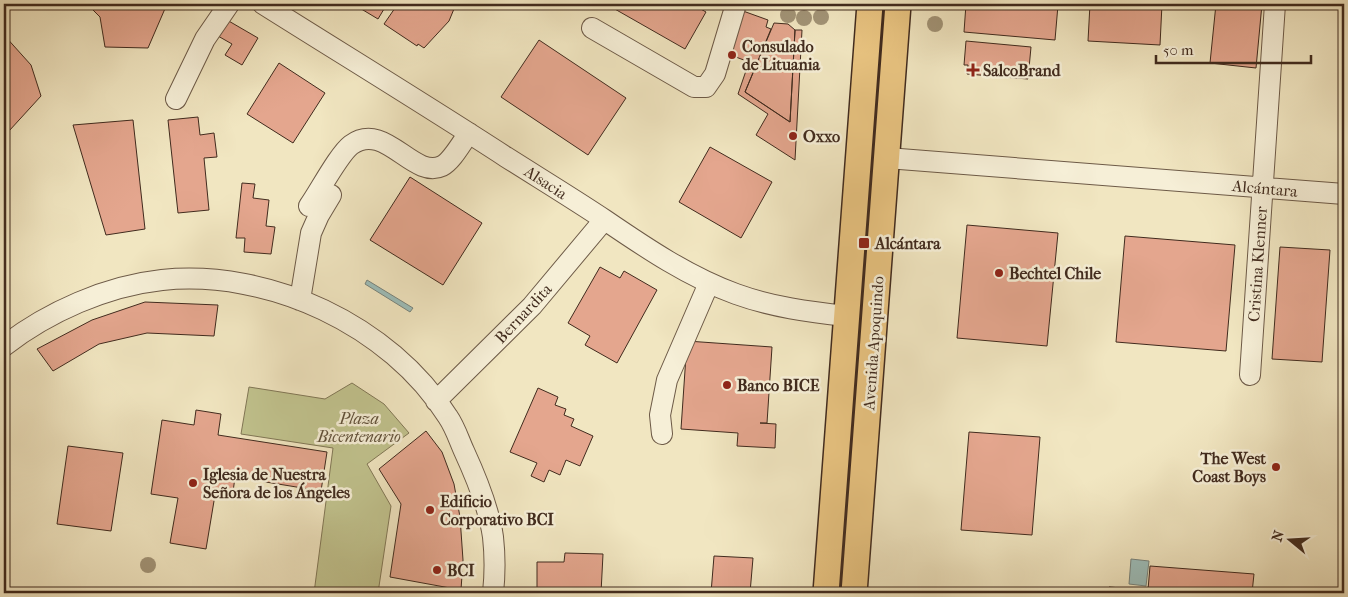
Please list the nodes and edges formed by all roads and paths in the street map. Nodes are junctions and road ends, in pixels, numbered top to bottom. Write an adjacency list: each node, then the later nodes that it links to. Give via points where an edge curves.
1 (228, 4): 8 (street, via 204,39)
2 (263, 4): 9 (street, Alsacia)
3 (736, 4): 7 (street, via 715,74 706,87 694,87)
4 (870, 4): 18 (main road, Avenida Apoquindo)
5 (898, 4): 10 (main road, Avenida Apoquindo)
6 (1275, 4): 12 (street, Cristina Klenner)
7 (592, 28)
8 (176, 98)
9 (469, 133): 14 (street, via 444,165 432,168 381,142 360,140 347,149); 15 (street, Alsacia)
10 (887, 158): 12 (street, Alcántara); 25 (main road, Avenida Apoquindo)
11 (351, 162): 17 (street, via 314,224)
12 (1262, 188): 13 (street, Alcántara); 20 (street, Cristina Klenner)
13 (1344, 194)
14 (310, 206)
15 (604, 220): 16 (street, Alsacia); 21 (street, Bernardita, via 532,306)
16 (708, 283): 18 (street, Alsacia, via 774,305); 22 (street, via 667,380 660,415)
17 (300, 300): 19 (street, via 260,286 184,278 160,280 87,300 24,331); 21 (street, via 379,343)
18 (847, 316): 24 (main road, Avenida Apoquindo)
19 (4, 346)
20 (1250, 375)
21 (436, 400): 23 (street, via 449,418 470,464 489,517 495,557)
22 (662, 434)
23 (493, 593)
24 (826, 593)
25 (854, 593)

